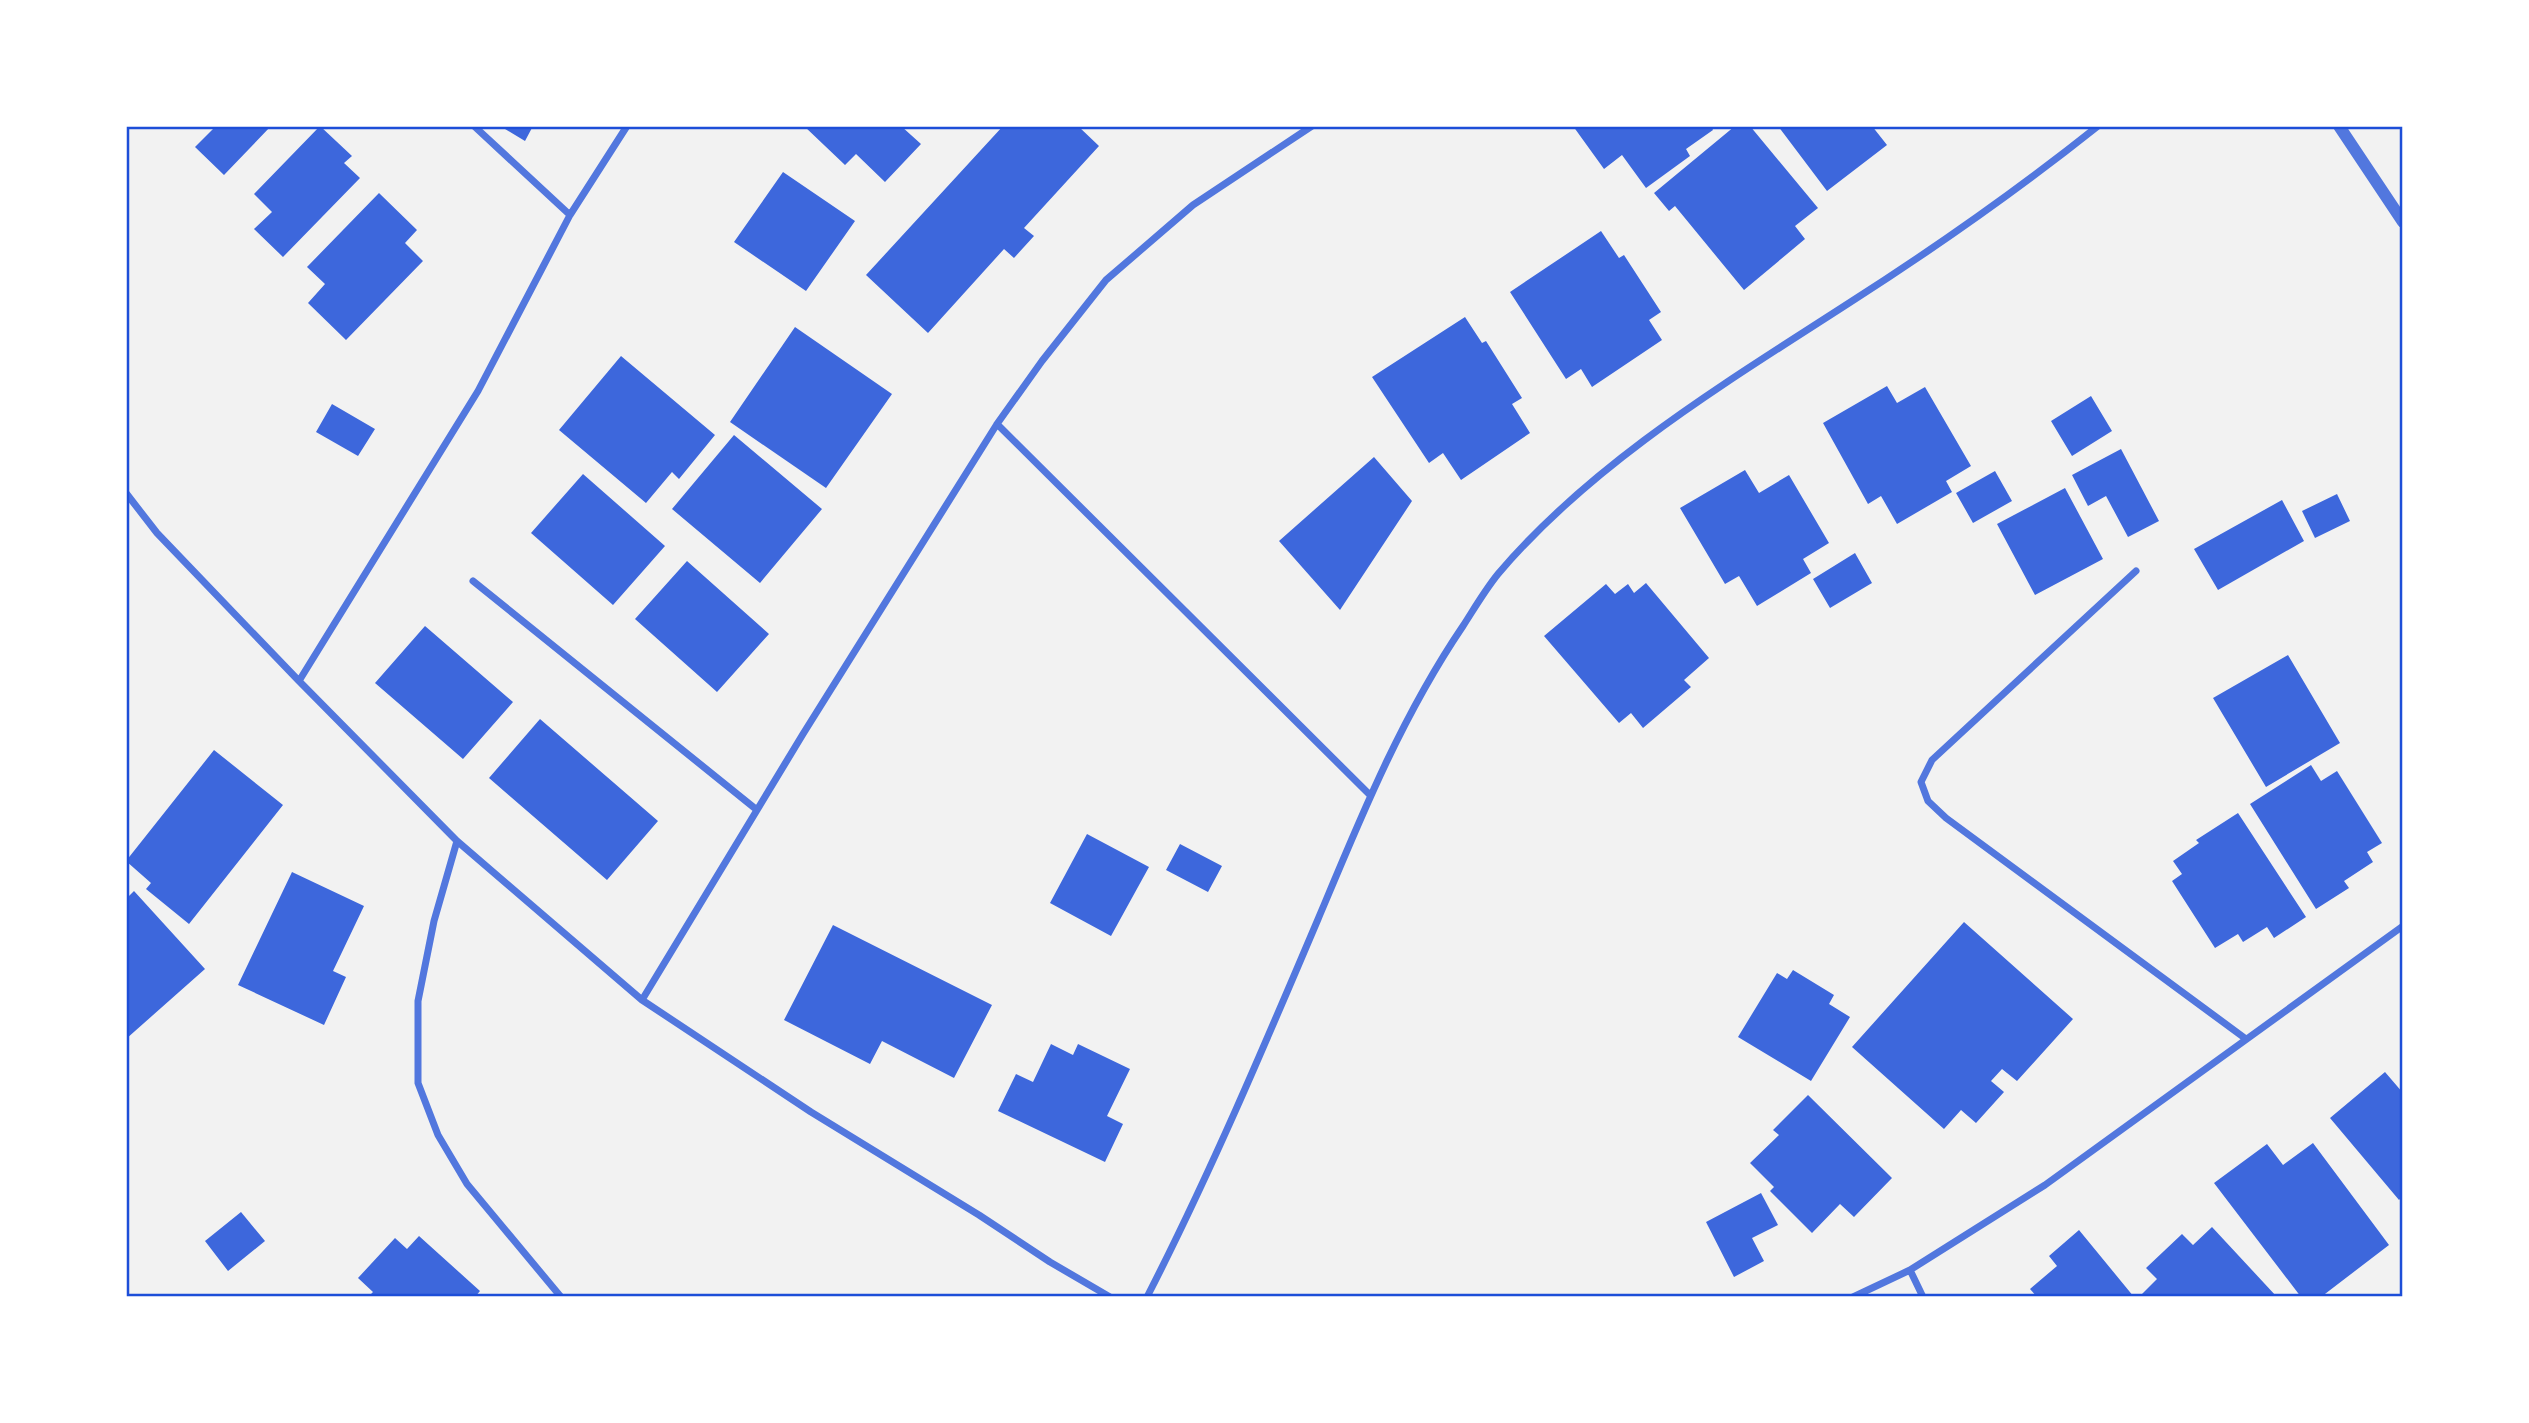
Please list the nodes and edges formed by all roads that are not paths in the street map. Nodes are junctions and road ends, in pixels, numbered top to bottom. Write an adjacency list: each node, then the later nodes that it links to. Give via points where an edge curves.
1 (474, 126): 6 (street)
2 (627, 126): 6 (street)
3 (1312, 126): 8 (street, via 1193,205 1106,280)
4 (2098, 126): 13 (street, via 1945,239 1669,422 1568,501 1482,597 1433,671)
5 (2339, 126): 7 (street)
6 (570, 215): 12 (street, via 478,391)
7 (2403, 222)
8 (997, 424): 13 (street); 14 (street)
9 (126, 493): 12 (street, via 157,533)
10 (2136, 571): 18 (street, via 1932,760 1921,782 1928,801 1946,818)
11 (473, 581): 14 (street)
12 (299, 681): 15 (street)
13 (1370, 795): 22 (street, via 1196,1198)
14 (757, 810): 17 (street)
15 (457, 841): 17 (street); 20 (street, via 418,1001 418,1083 438,1135 467,1184)
16 (2403, 926): 18 (street)
17 (642, 1000): 21 (street, via 811,1112)
18 (2246, 1039): 19 (street, via 2045,1185)
19 (1910, 1270): 23 (street); 24 (street)
20 (561, 1297)
21 (1110, 1297)
22 (1147, 1297)
23 (1853, 1297)
24 (1923, 1297)

